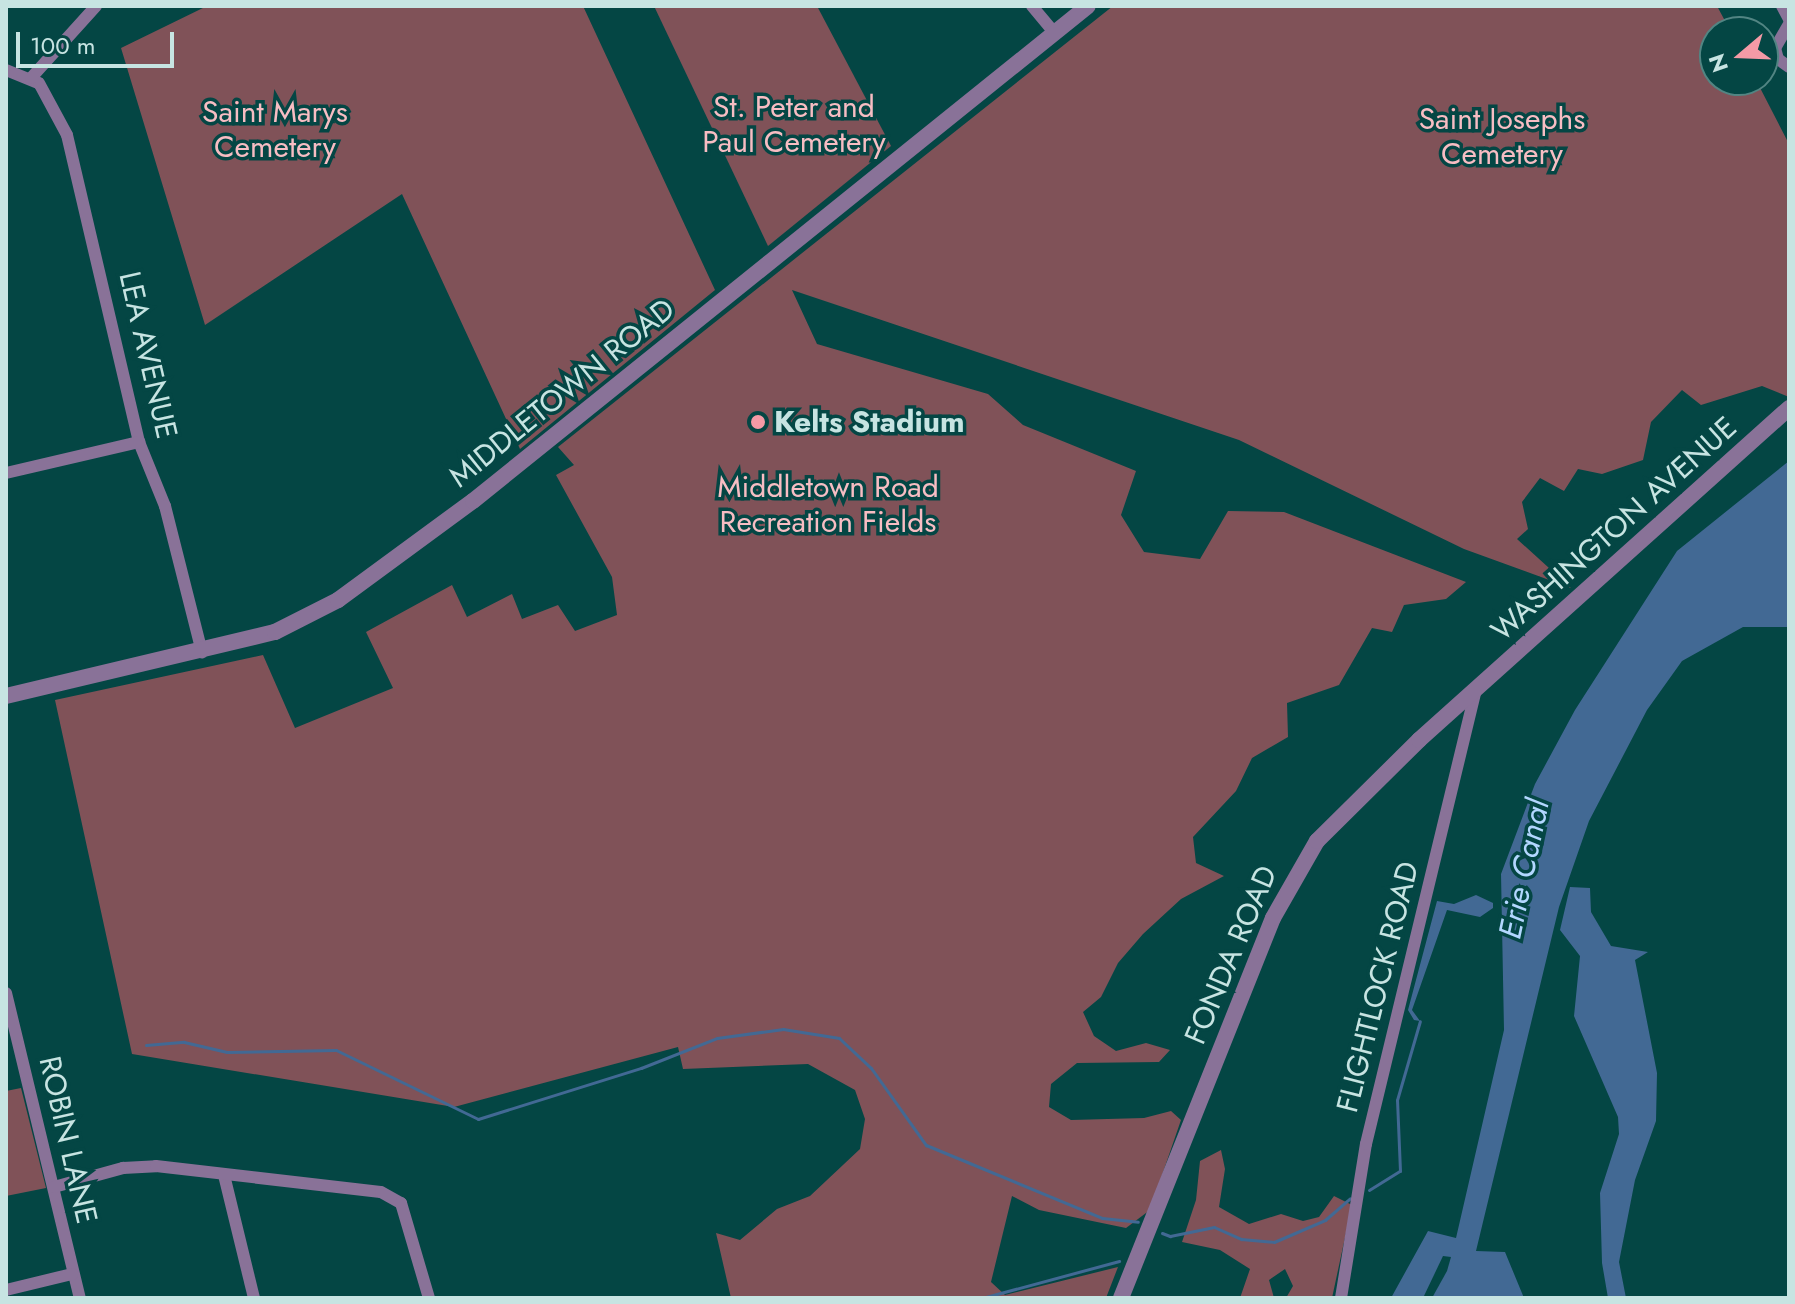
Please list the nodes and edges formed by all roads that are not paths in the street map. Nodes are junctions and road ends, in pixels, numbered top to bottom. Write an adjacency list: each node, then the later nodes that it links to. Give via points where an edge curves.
1 (96, 6): 9 (street)
2 (1032, 6): 6 (street)
3 (1088, 6): 6 (street, MIDDLETOWN ROAD)
4 (1782, 6): 5 (street)
5 (1789, 21): 7 (street, via 1775,48 1778,59)
6 (1055, 33): 13 (street, MIDDLETOWN ROAD, via 391,565 303,620)
7 (1789, 67)
8 (6, 70): 9 (street)
9 (31, 78): 11 (street, LEA AVENUE, via 47,92 67,135)
10 (1789, 408): 14 (street, WASHINGTON AVENUE)
11 (139, 442): 12 (street); 13 (street, LEA AVENUE, via 165,506)
12 (6, 473)
13 (202, 652): 15 (street, MIDDLETOWN ROAD)
14 (1476, 691): 24 (street, FONDA ROAD, via 1342,815 1293,876); 25 (street, FLIGHTLOCK ROAD, via 1366,1144)
15 (6, 696)
16 (6, 993): 18 (street, ROBIN LANE)
17 (224, 1175): 18 (street, via 137,1166); 22 (street); 23 (street, via 394,1196 414,1238)
18 (54, 1187): 19 (street, ROBIN LANE)
19 (72, 1274): 20 (street); 21 (street, ROBIN LANE)
20 (6, 1290)
21 (80, 1298)
22 (254, 1298)
23 (429, 1298)
24 (1121, 1298)
25 (1341, 1298)

